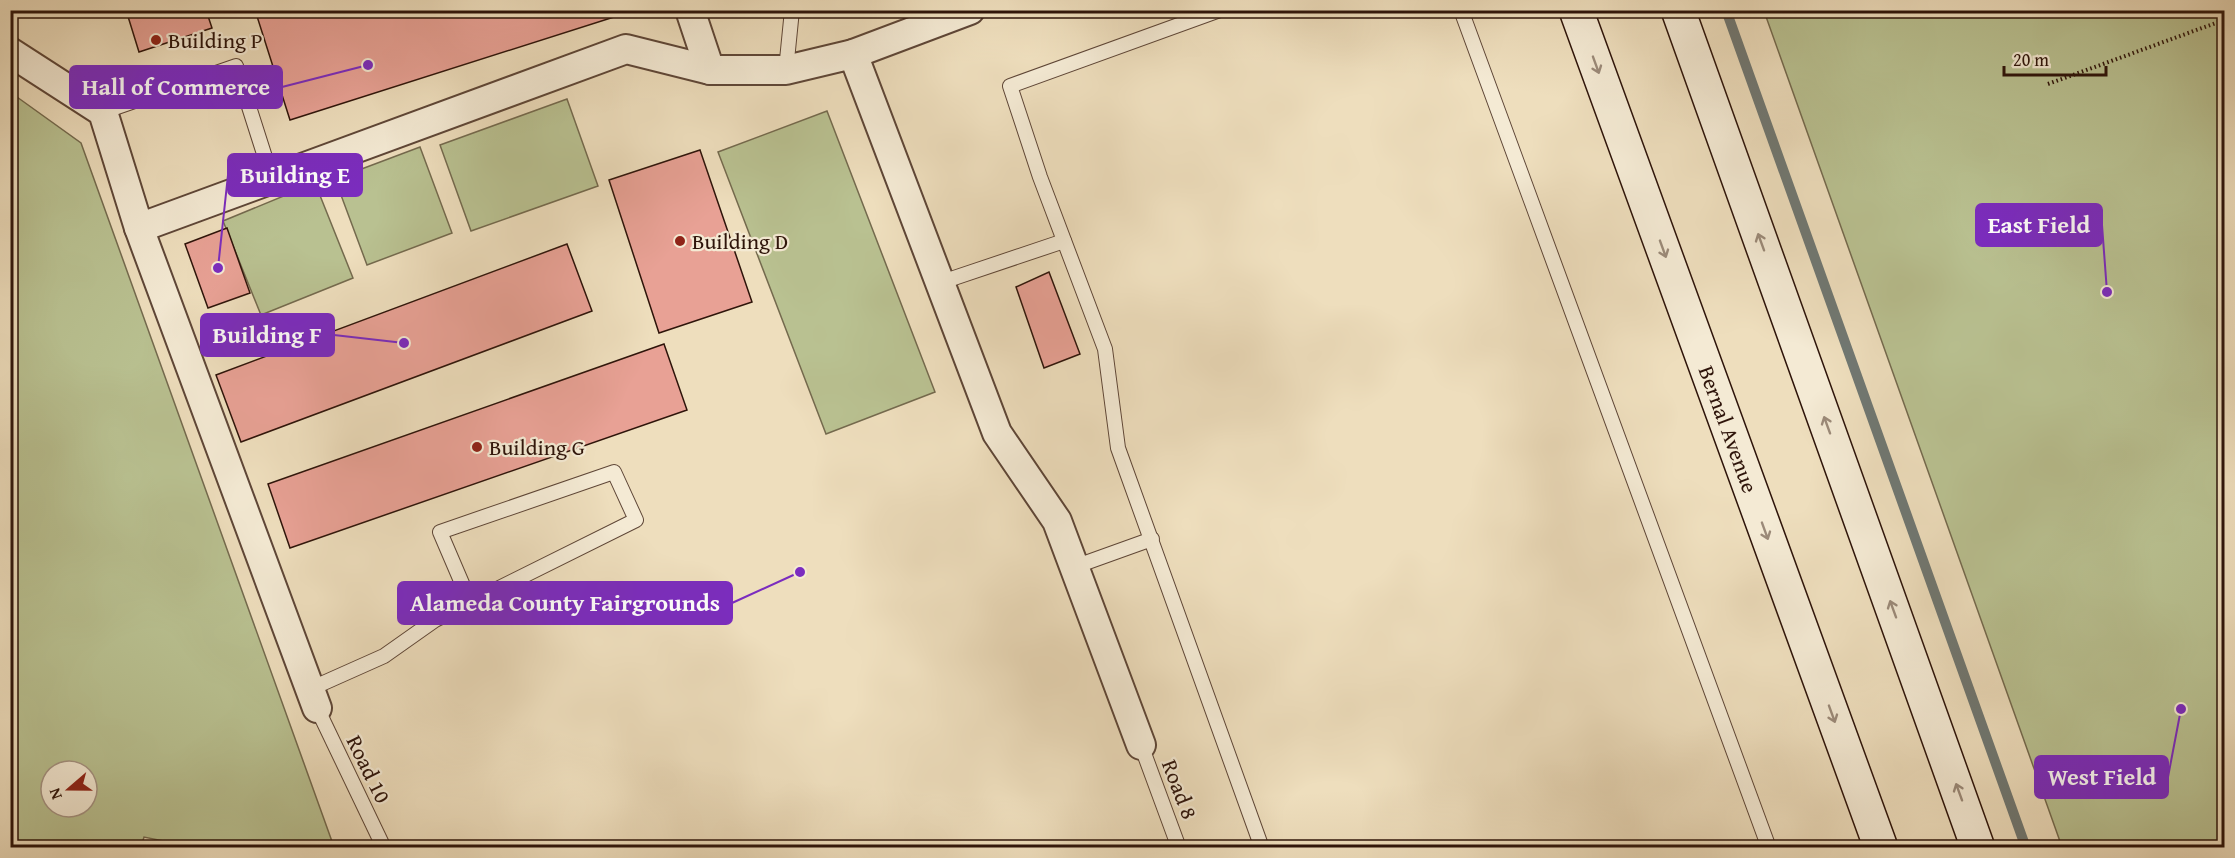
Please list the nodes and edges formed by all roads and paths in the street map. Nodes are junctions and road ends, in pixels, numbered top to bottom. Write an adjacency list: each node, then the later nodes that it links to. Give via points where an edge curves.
1 (690, 10): 11 (street)
2 (792, 10): 12 (lane)
3 (970, 10): 10 (street)
4 (1220, 10): 17 (lane, via 1010,86)
5 (1461, 10): 27 (lane)
6 (1576, 10): 28 (main road, Bernal Avenue, one-way to 28)
7 (1678, 10): 29 (main road, one-way to 7)
8 (2224, 20): 13 (path)
9 (10, 52): 14 (street)
10 (854, 54): 12 (street); 18 (street)
11 (710, 70): 12 (street); 15 (street, via 626,49)
12 (786, 70)
13 (2048, 84)
14 (103, 112): 15 (lane, via 236,66); 16 (street)
15 (272, 179): 16 (street)
16 (139, 228): 22 (street)
17 (1064, 241): 18 (lane); 19 (lane, via 1105,349 1118,448)
18 (942, 282): 20 (street, via 997,432 1057,520)
19 (1152, 540): 20 (lane); 26 (lane)
20 (1074, 567): 23 (street)
21 (470, 602): 21 (lane, via 636,520 614,472 440,532); 22 (lane, via 435,620)
22 (313, 699): 24 (lane, Road 10)
23 (1141, 745): 25 (lane, Road 8)
24 (384, 848)
25 (1179, 848)
26 (1262, 848)
27 (1769, 848)
28 (1881, 848)
29 (1978, 848)

